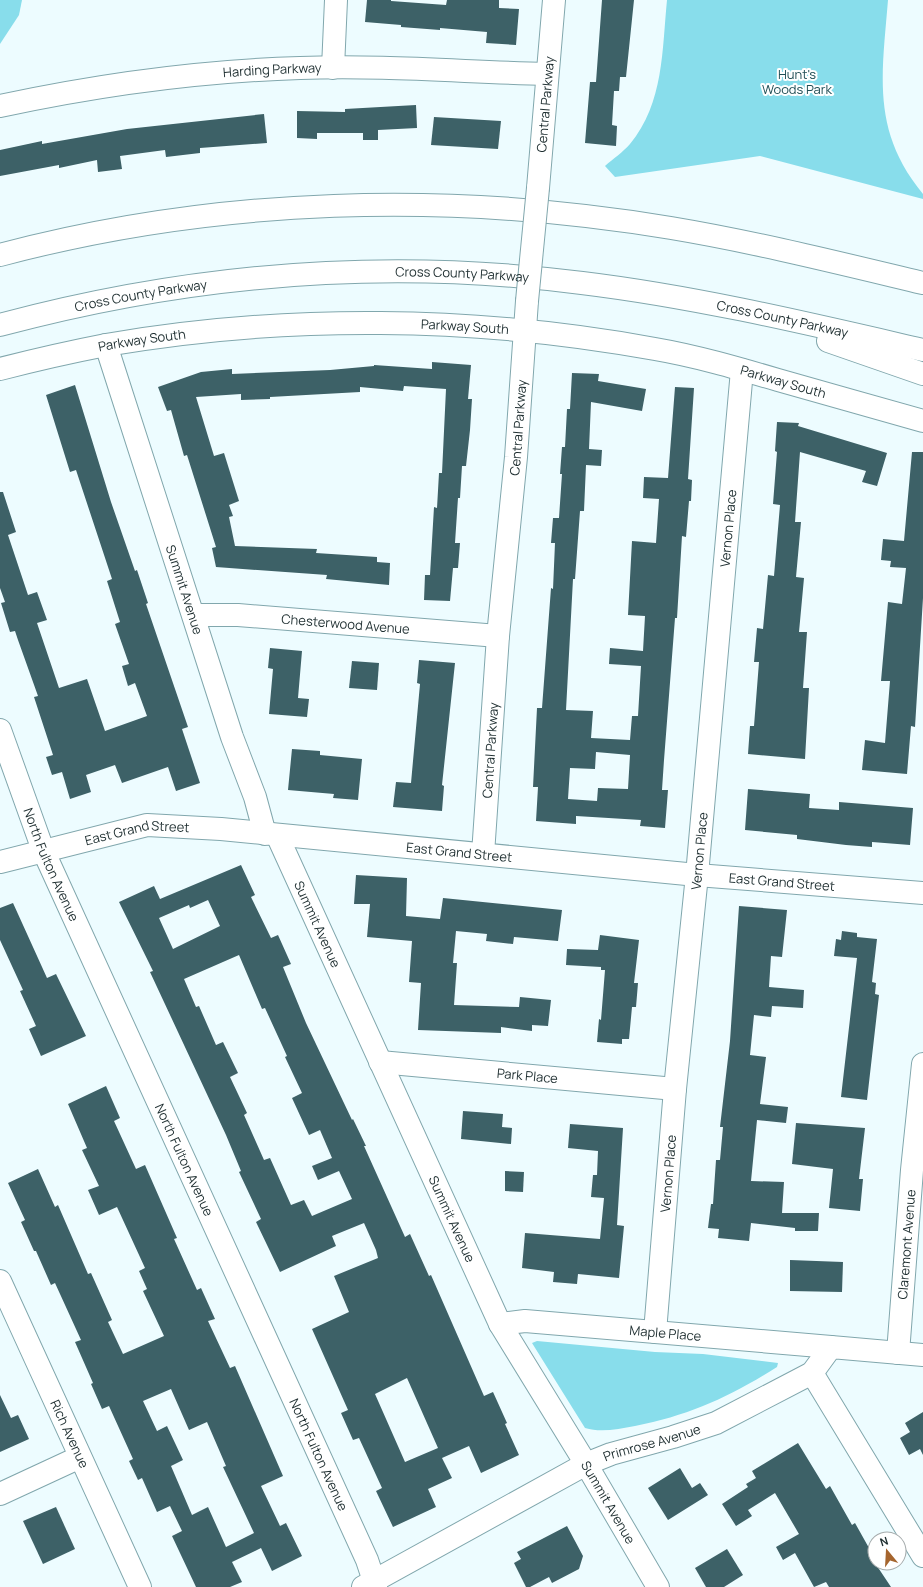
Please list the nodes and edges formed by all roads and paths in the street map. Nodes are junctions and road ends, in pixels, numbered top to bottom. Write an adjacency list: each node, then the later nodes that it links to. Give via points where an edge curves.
1 (336, 0): 3 (main road)
2 (554, 0): 4 (main road, Central Parkway)
3 (333, 68): 4 (main road, Harding Parkway, via 428,68); 5 (main road, Harding Parkway, via 257,70 180,77 82,90)
4 (548, 74): 10 (main road, Central Parkway, bridge)
5 (0, 106)
6 (0, 255): 7 (main road, via 106,232 210,215 314,207 444,206 554,212 671,228)
7 (923, 283)
8 (748, 312): 9 (main road, Cross County Parkway, via 579,282 473,274 380,271 269,276 201,283 98,301); 12 (main road, Cross County Parkway); 15 (main road)
9 (0, 325)
10 (526, 330): 11 (main road, Parkway South, via 344,323 189,334); 14 (main road, Parkway South, via 657,349); 18 (main road, Central Parkway)
11 (106, 345): 13 (main road, Parkway South); 17 (main road, Summit Avenue)
12 (923, 350)
13 (0, 368)
14 (742, 370): 16 (main road, Parkway South); 24 (main road, Vernon Place)
15 (923, 374)
16 (923, 421)
17 (194, 615): 18 (main road, Chesterwood Avenue, via 238,615); 20 (main road, Summit Avenue, via 232,737)
18 (498, 636): 22 (main road, Central Parkway)
19 (0, 730): 21 (main road, North Fulton Avenue)
20 (271, 834): 21 (main road, East Grand Street, via 147,825); 22 (main road, East Grand Street); 26 (main road, Summit Avenue)
21 (43, 850): 23 (main road, East Grand Street); 40 (main road, North Fulton Avenue, via 367,1560)
22 (483, 854): 24 (main road, East Grand Street)
23 (0, 862)
24 (697, 874): 25 (main road, East Grand Street); 28 (main road, Vernon Place)
25 (923, 893)
26 (380, 1062): 28 (main road, Park Place); 30 (main road, Summit Avenue)
27 (923, 1064): 33 (main road, Claremont Avenue)
28 (675, 1089): 31 (main road, Vernon Place)
29 (0, 1281): 36 (main road, Rich Avenue)
30 (500, 1324): 31 (main road, Maple Place, via 525,1321); 37 (main road, Summit Avenue)
31 (655, 1332): 32 (main road, Maple Place)
32 (831, 1347): 33 (main road); 35 (main road, Primrose Avenue)
33 (898, 1353): 34 (main road)
34 (923, 1355)
35 (812, 1373): 37 (main road, Primrose Avenue, via 716,1423 673,1438 611,1454); 39 (main road)
36 (80, 1457): 38 (main road); 41 (main road, Rich Avenue)
37 (586, 1464): 40 (main road, Primrose Avenue); 42 (main road, Summit Avenue)
38 (0, 1494)
39 (923, 1556)
40 (371, 1585)
41 (140, 1587)
42 (658, 1587)

